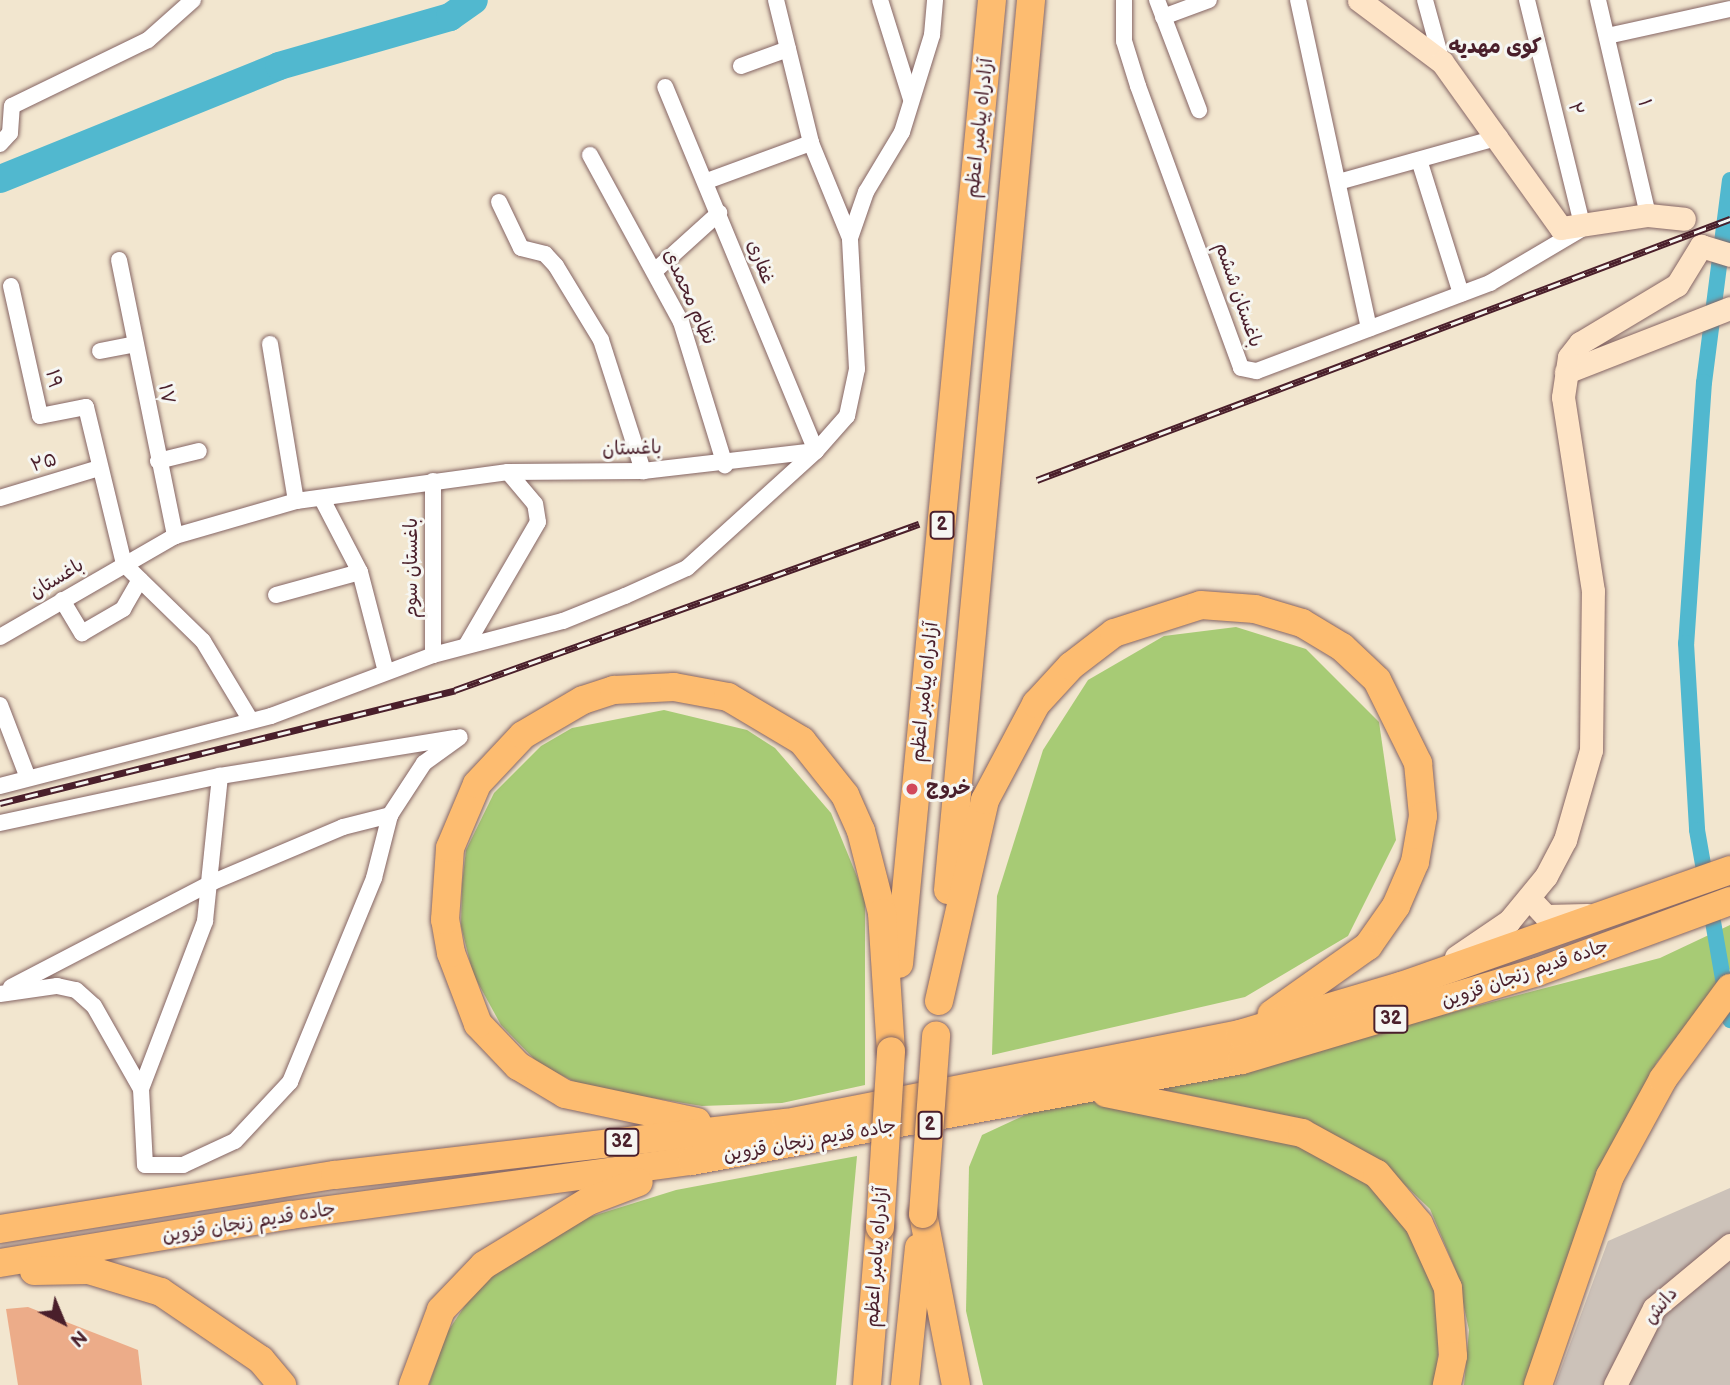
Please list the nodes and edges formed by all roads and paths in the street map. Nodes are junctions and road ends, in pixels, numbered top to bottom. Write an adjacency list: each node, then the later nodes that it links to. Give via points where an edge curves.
1 (192, 0): 26 (street, via 148,40 12,106 10,134)
2 (776, 0): 18 (street)
3 (880, 0): 22 (street)
4 (935, 0): 22 (street, via 932,35)
5 (992, 0): 86 (highway, آزادراه پیامبر اعظم / 2)
6 (1031, 0): 84 (highway, آزادراه پیامبر اعظم / 2)
7 (1124, 0): 43 (street, باغستان ششم, via 1124,41 1138,86 1241,368 1257,371)
8 (1157, 0): 16 (street)
9 (1209, 0): 16 (street)
10 (1298, 0): 30 (street)
11 (1359, 0): 19 (street)
12 (1426, 0): 19 (street)
13 (1527, 0): 35 (street, ۲)
14 (1598, 0): 17 (street, ۱)
15 (1730, 9): 17 (street)
16 (1163, 17): 23 (street)
17 (1607, 36): 33 (street, ۱)
18 (788, 49): 20 (street); 25 (street)
19 (1442, 62): 24 (street)
20 (741, 66)
21 (665, 87): 29 (street, غفاری)
22 (911, 99): 36 (street)
23 (1199, 110)
24 (1500, 137): 28 (street); 35 (street, via 1560,228)
25 (811, 142): 29 (street); 36 (street)
26 (0, 144)
27 (590, 155): 39 (street, نظام محمدی)
28 (1420, 163): 30 (street); 41 (street)
29 (707, 180): 32 (street, غفاری)
30 (1342, 181): 43 (street)
31 (499, 202): 53 (street, via 521,248 545,254 556,266 601,340)
32 (719, 213): 39 (street); 49 (street, غفاری)
33 (1648, 215): 34 (street); 35 (street)
34 (1684, 219)
35 (1583, 228): 41 (street, باغستان ششم)
36 (850, 238): 49 (street, via 857,369 847,416)
37 (1730, 255): 47 (street, via 1701,246 1677,285 1580,343)
38 (119, 260): 44 (street, ۱۷)
39 (657, 269): 51 (street, نظام محمدی, via 698,372)
40 (11, 286): 52 (street, ۱۹, via 40,416 86,407)
41 (1461, 295): 43 (street, باغستان ششم)
42 (1730, 308): 47 (street)
43 (1369, 328)
44 (135, 344): 46 (street); 50 (street, ۱۷)
45 (270, 344): 58 (street)
46 (100, 351)
47 (1566, 372): 78 (street, via 1563,397 1590,552 1591,750 1565,840)
48 (199, 451): 50 (street)
49 (816, 451): 51 (street, باغستان); 66 (street, via 687,568 563,621)
50 (158, 461): 59 (street, ۱۷)
51 (724, 465): 53 (street, باغستان)
52 (99, 468): 56 (street, ۲۵); 60 (street)
53 (643, 471): 54 (street, باغستان)
54 (508, 472): 55 (street, باغستان); 66 (street, via 534,504 538,522)
55 (433, 481): 57 (street, باغستان); 67 (street, باغستان سوم)
56 (0, 498)
57 (323, 499): 58 (street, باغستان); 61 (street)
58 (296, 501): 59 (street, باغستان)
59 (175, 536): 60 (street, باغستان)
60 (124, 564): 62 (street); 64 (street, باغستان)
61 (360, 572): 63 (street); 68 (street)
62 (140, 580): 64 (street, via 123,609 82,633); 70 (street, via 203,641)
63 (276, 595)
64 (62, 600): 65 (street, باغستان)
65 (0, 638)
66 (467, 644): 67 (street)
67 (433, 654): 68 (street)
68 (386, 672): 70 (street)
69 (0, 705): 72 (street)
70 (251, 721): 72 (street)
71 (220, 776): 74 (street, via 460,737 424,763); 75 (street); 77 (street)
72 (28, 778): 73 (street)
73 (0, 786)
74 (390, 815): 77 (street, via 343,827); 87 (street, via 374,878 290,1082 235,1141 183,1165 145,1166)
75 (0, 823)
76 (1730, 870): 80 (highway, جاده قدیم زنجان قزوین / 32)
77 (213, 882): 83 (street); 87 (street, via 205,921)
78 (1529, 898): 80 (street, via 1546,916); 81 (street, via 1488,939)
79 (1730, 901): 88 (highway, جاده قدیم زنجان قزوین / 32, via 1408,1014 1242,1060)
80 (1622, 909): 81 (highway, جاده قدیم زنجان قزوین / 32)
81 (1401, 986): 85 (highway, جاده قدیم زنجان قزوین / 32)
82 (1728, 990): 104 (highway, via 1663,1079 1611,1176)
83 (1, 992): 87 (street, via 76,990 94,1006)
84 (939, 1002): 85 (highway, via 985,800 1036,704 1071,666 1114,633 1201,605 1255,608 1302,623 1342,648 1377,680 1418,763 1423,816 1415,862 1368,946); 92 (highway, آزادراه پیامبر اعظم / 2, bridge)
85 (1240, 1034): 89 (highway, جاده قدیم زنجان قزوین / 32)
86 (891, 1051): 89 (highway, via 882,913 861,831 845,795 802,741 728,697 674,688 614,690 551,713 477,784 450,848 445,920 478,1024 518,1066 565,1094 679,1122); 100 (highway, آزادراه پیامبر اعظم / 2, bridge)
87 (141, 1089)
88 (1089, 1090): 90 (highway, جاده قدیم زنجان قزوین / 32); 103 (highway, via 1302,1133 1377,1174 1419,1224 1448,1288 1453,1356)
89 (787, 1123): 93 (highway, جاده قدیم زنجان قزوین / 32, via 335,1175)
90 (692, 1161): 96 (highway, جاده قدیم زنجان قزوین / 32, via 291,1215); 99 (highway, via 589,1201 484,1265 441,1310)
91 (0, 1213): 93 (street)
92 (923, 1214): 101 (highway, آزادراه پیامبر اعظم / 2); 102 (highway)
93 (40, 1221): 94 (highway, جاده قدیم زنجان قزوین / 32)
94 (0, 1229)
95 (1730, 1245): 105 (street, دانش, via 1654,1308)
96 (0, 1263)
97 (0, 1273): 98 (highway, via 89,1270 133,1280 194,1309 261,1360)
98 (282, 1385)
99 (413, 1385)
100 (867, 1385)
101 (905, 1385)
102 (956, 1385)
103 (1447, 1385)
104 (1538, 1385)
105 (1615, 1385)

